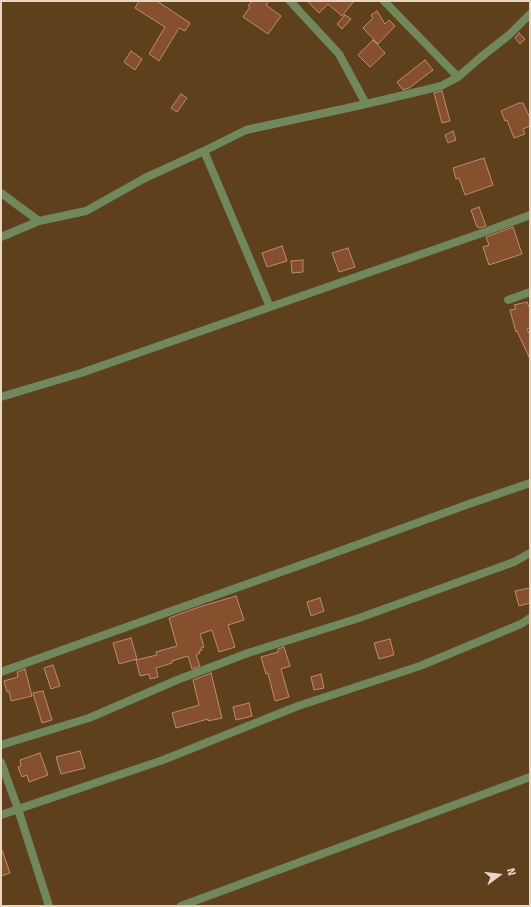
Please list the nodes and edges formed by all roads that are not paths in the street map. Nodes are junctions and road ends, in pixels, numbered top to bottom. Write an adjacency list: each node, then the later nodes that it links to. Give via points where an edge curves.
1 (290, 1): 5 (street, via 339,54)
2 (384, 1): 4 (street)
3 (530, 15): 4 (street)
4 (458, 77): 5 (street, via 441,86)
5 (366, 104): 6 (street, via 246,130)
6 (204, 151): 9 (street, via 145,178 86,211); 13 (street)
7 (1, 193): 9 (street)
8 (530, 215): 13 (street)
9 (39, 221): 10 (street)
10 (1, 237)
11 (530, 292): 12 (street)
12 (508, 300)
13 (270, 307): 14 (street, via 81,373)
14 (1, 397)
15 (530, 483): 18 (street)
16 (530, 554): 19 (street, via 366,615 248,653 89,718)
17 (530, 618): 22 (street, via 420,666 298,706 163,760)
18 (1, 672)
19 (1, 745)
20 (1, 762): 22 (street)
21 (530, 777): 25 (street)
22 (18, 809): 23 (street); 24 (street)
23 (1, 814)
24 (49, 906)
25 (181, 906)

